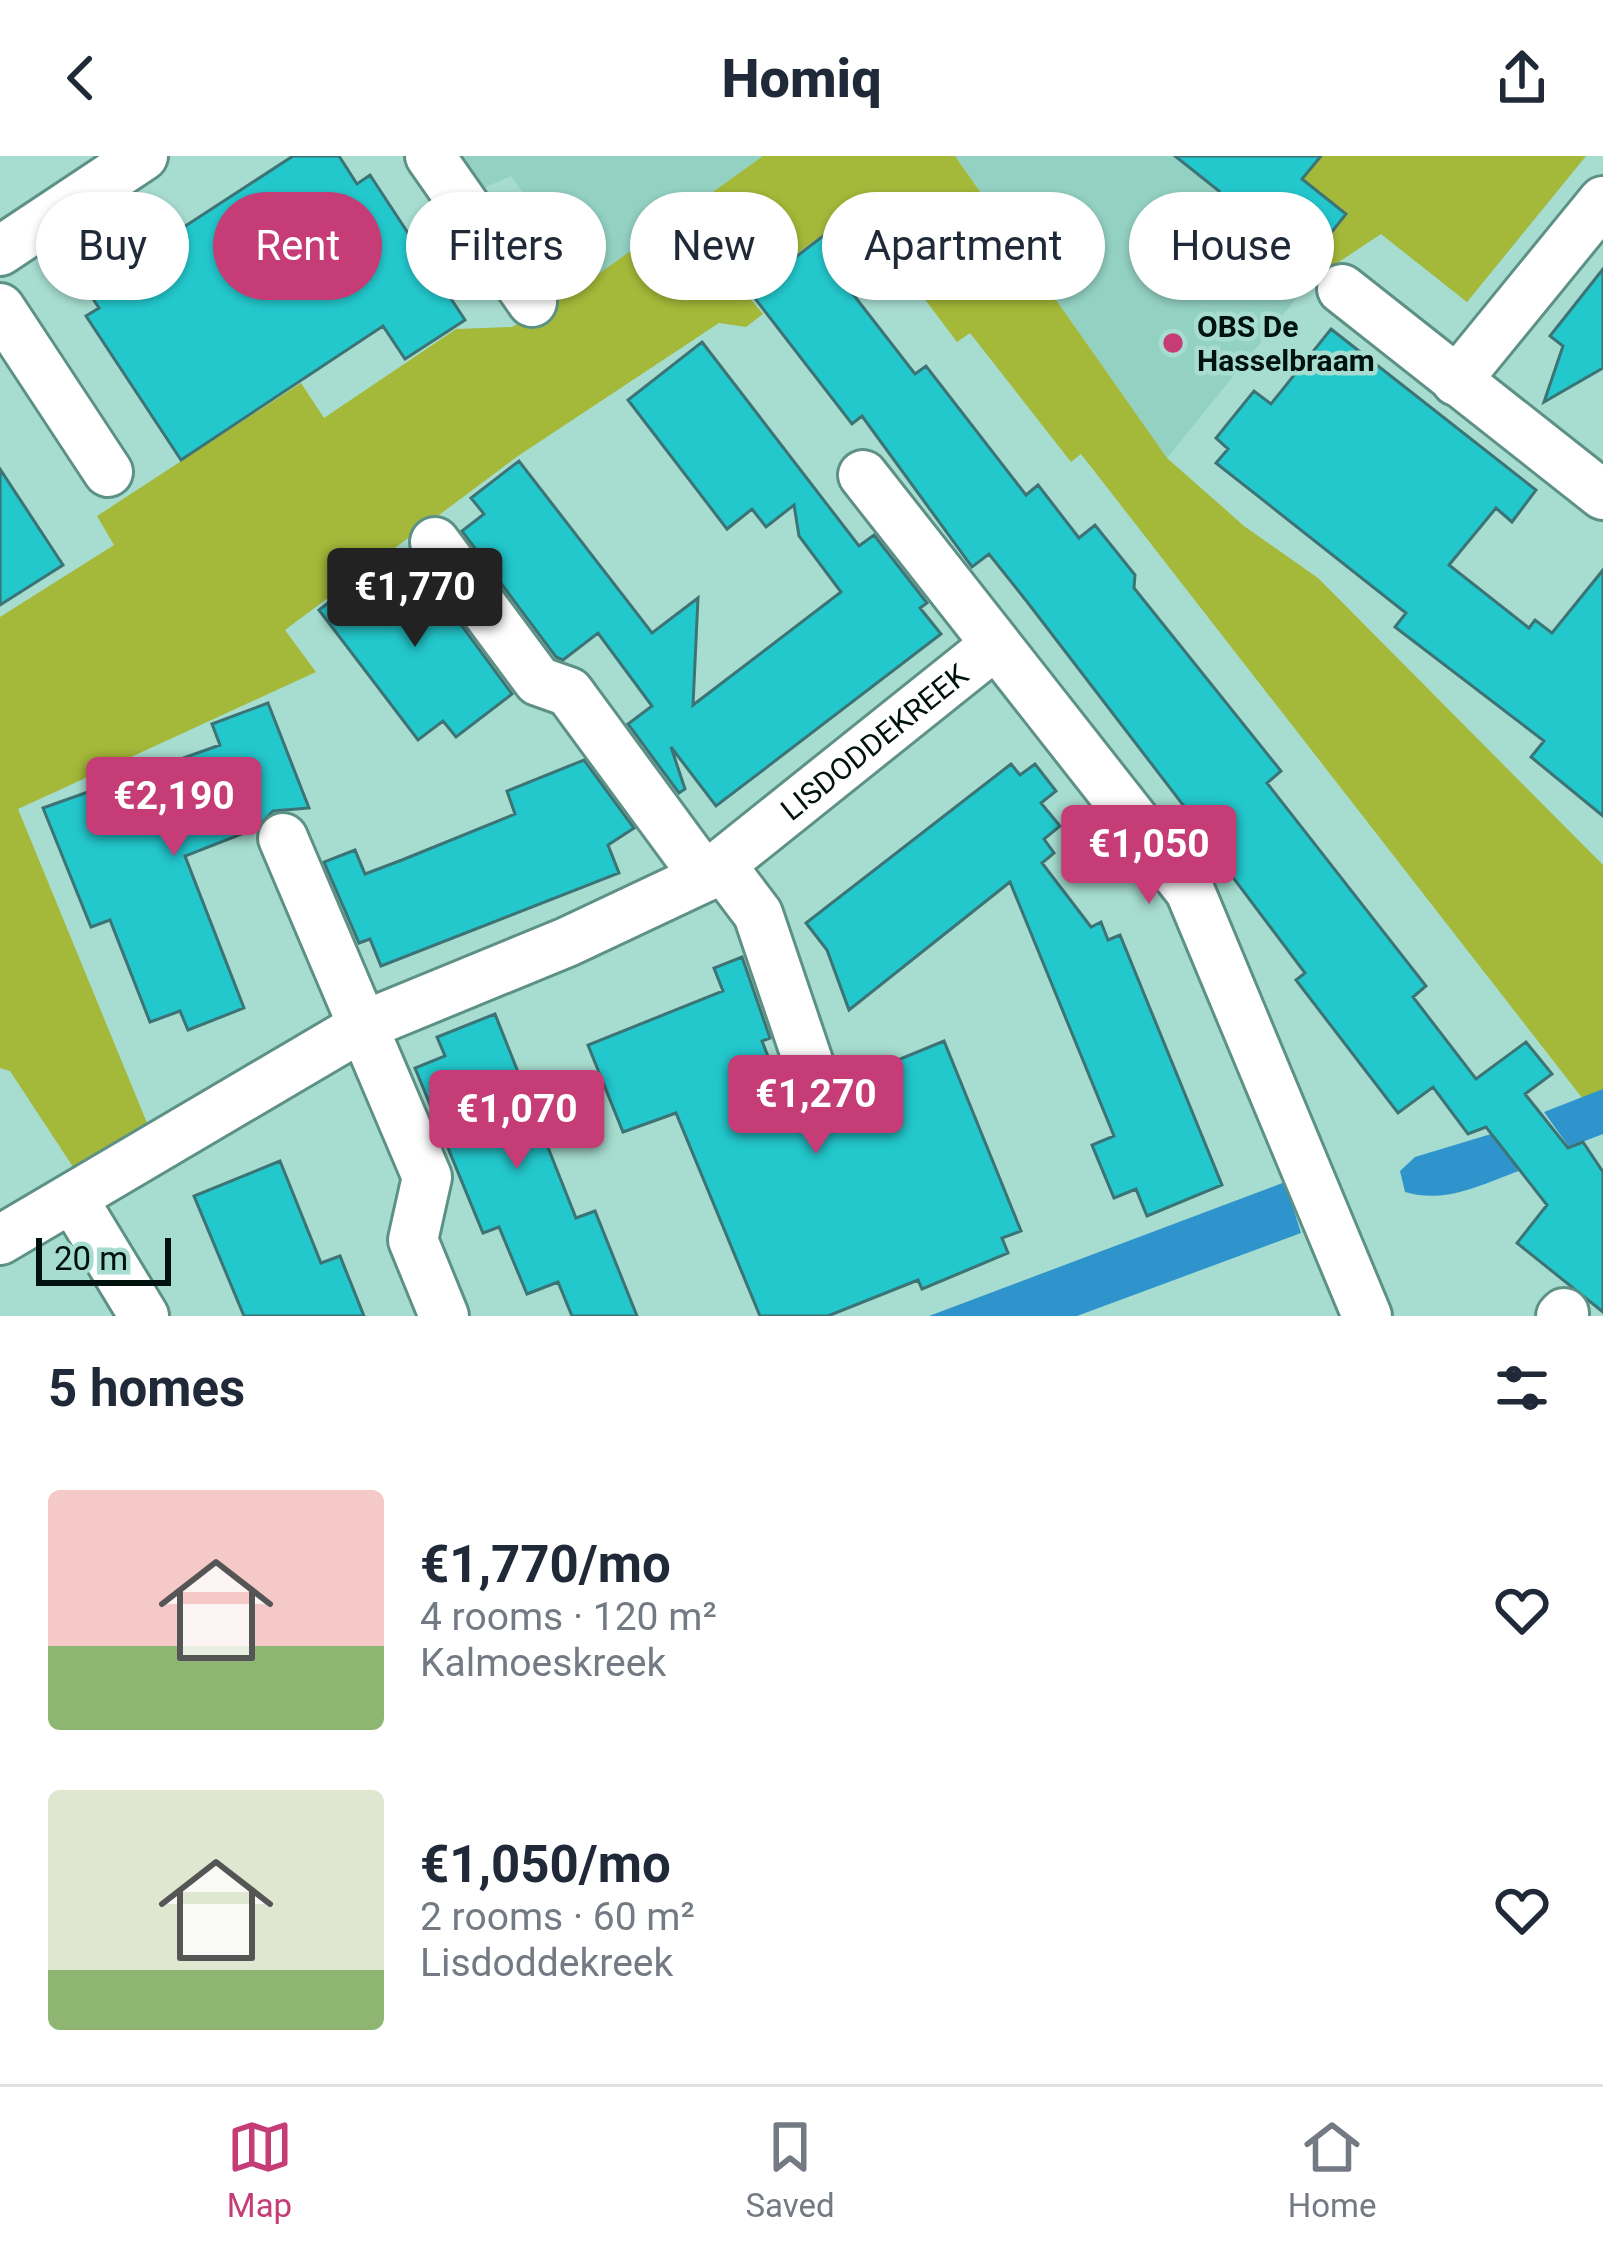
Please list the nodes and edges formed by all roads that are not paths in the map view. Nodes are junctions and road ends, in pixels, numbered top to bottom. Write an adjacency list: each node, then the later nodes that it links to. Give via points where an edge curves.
1 (143, 156): 4 (street)
2 (430, 156): 6 (street)
3 (1603, 201): 8 (street)
4 (0, 251)
5 (1342, 289): 8 (street)
6 (532, 302)
7 (0, 308): 9 (street)
8 (1456, 381): 11 (street)
9 (108, 472)
10 (863, 475): 13 (street)
11 (1603, 495)
12 (435, 542): 15 (street, via 538,681 569,692)
13 (994, 645): 15 (street, LISDODDEKREEK); 22 (street, LISDODDEKREEK, via 1190,891)
14 (283, 838): 16 (street)
15 (713, 871): 16 (street, LISDODDEKREEK, via 568,942); 17 (street, via 758,914)
16 (365, 1025): 18 (street, LISDODDEKREEK); 21 (street, via 427,1177 413,1240)
17 (816, 1084)
18 (74, 1199): 19 (street, LISDODDEKREEK); 20 (street)
19 (0, 1240)
20 (144, 1316)
21 (443, 1316)
22 (1367, 1316)

